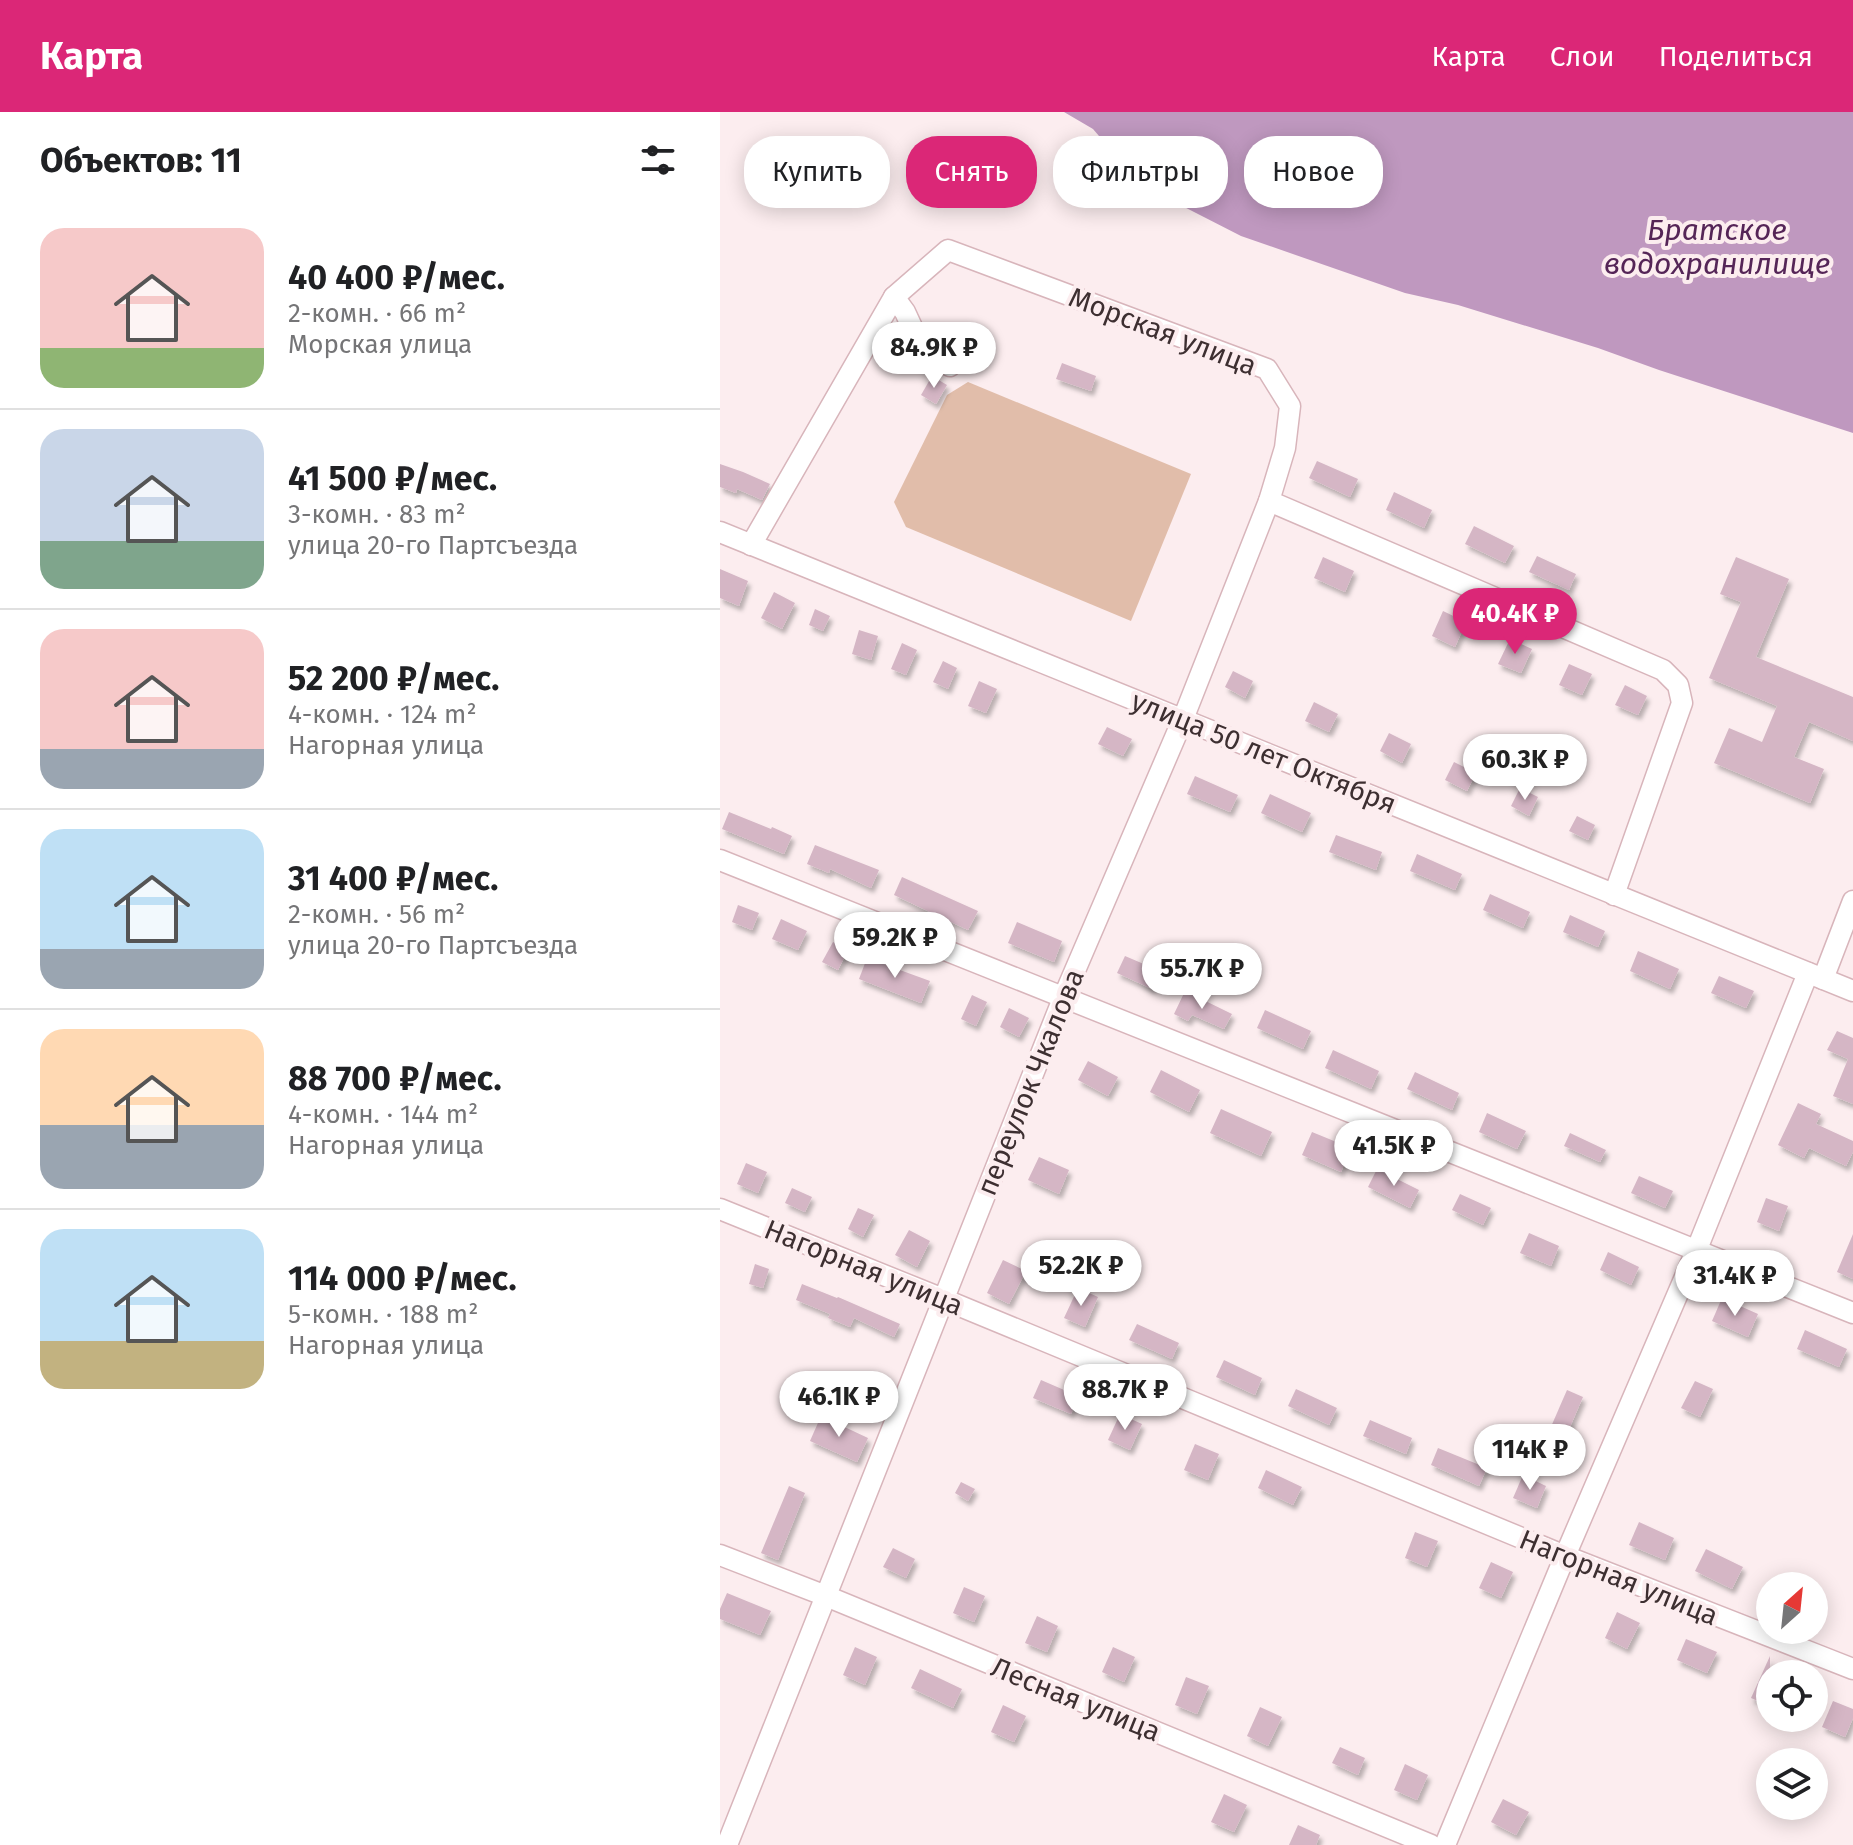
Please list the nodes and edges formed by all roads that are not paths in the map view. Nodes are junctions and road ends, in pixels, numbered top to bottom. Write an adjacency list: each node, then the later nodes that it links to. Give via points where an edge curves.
1 (894, 297): 2 (street, via 924,353); 3 (street, Морская улица, via 948,250 1267,369 1290,406 1285,448); 5 (street, Морская улица)
2 (950, 366)
3 (1269, 501): 6 (street, переулок Чкалова); 8 (street, via 1663,670 1678,685 1682,703)
4 (720, 532): 5 (street, улица 50 лет Октября)
5 (751, 545): 6 (street, улица 50 лет Октября)
6 (1183, 719): 8 (street, улица 50 лет Октября); 12 (street, переулок Чкалова)
7 (720, 860): 12 (street)
8 (1614, 895): 10 (street, улица 50 лет Октября)
9 (1853, 901): 10 (street)
10 (1815, 976): 11 (street, улица 50 лет Октября); 14 (street)
11 (1853, 991)
12 (1064, 996): 14 (street); 15 (street, переулок Чкалова)
13 (720, 1209): 15 (street, Нагорная улица)
14 (1697, 1249): 16 (street); 18 (street)
15 (943, 1299): 18 (street, Нагорная улица); 19 (street, переулок Чкалова)
16 (1853, 1313)
17 (720, 1555): 19 (street, Лесная улица)
18 (1565, 1556): 20 (street, Нагорная улица); 23 (street)
19 (826, 1596): 21 (street, переулок Чкалова); 22 (street, Лесная улица)
20 (1853, 1669)
21 (727, 1845)
22 (1431, 1845)
23 (1445, 1845)

